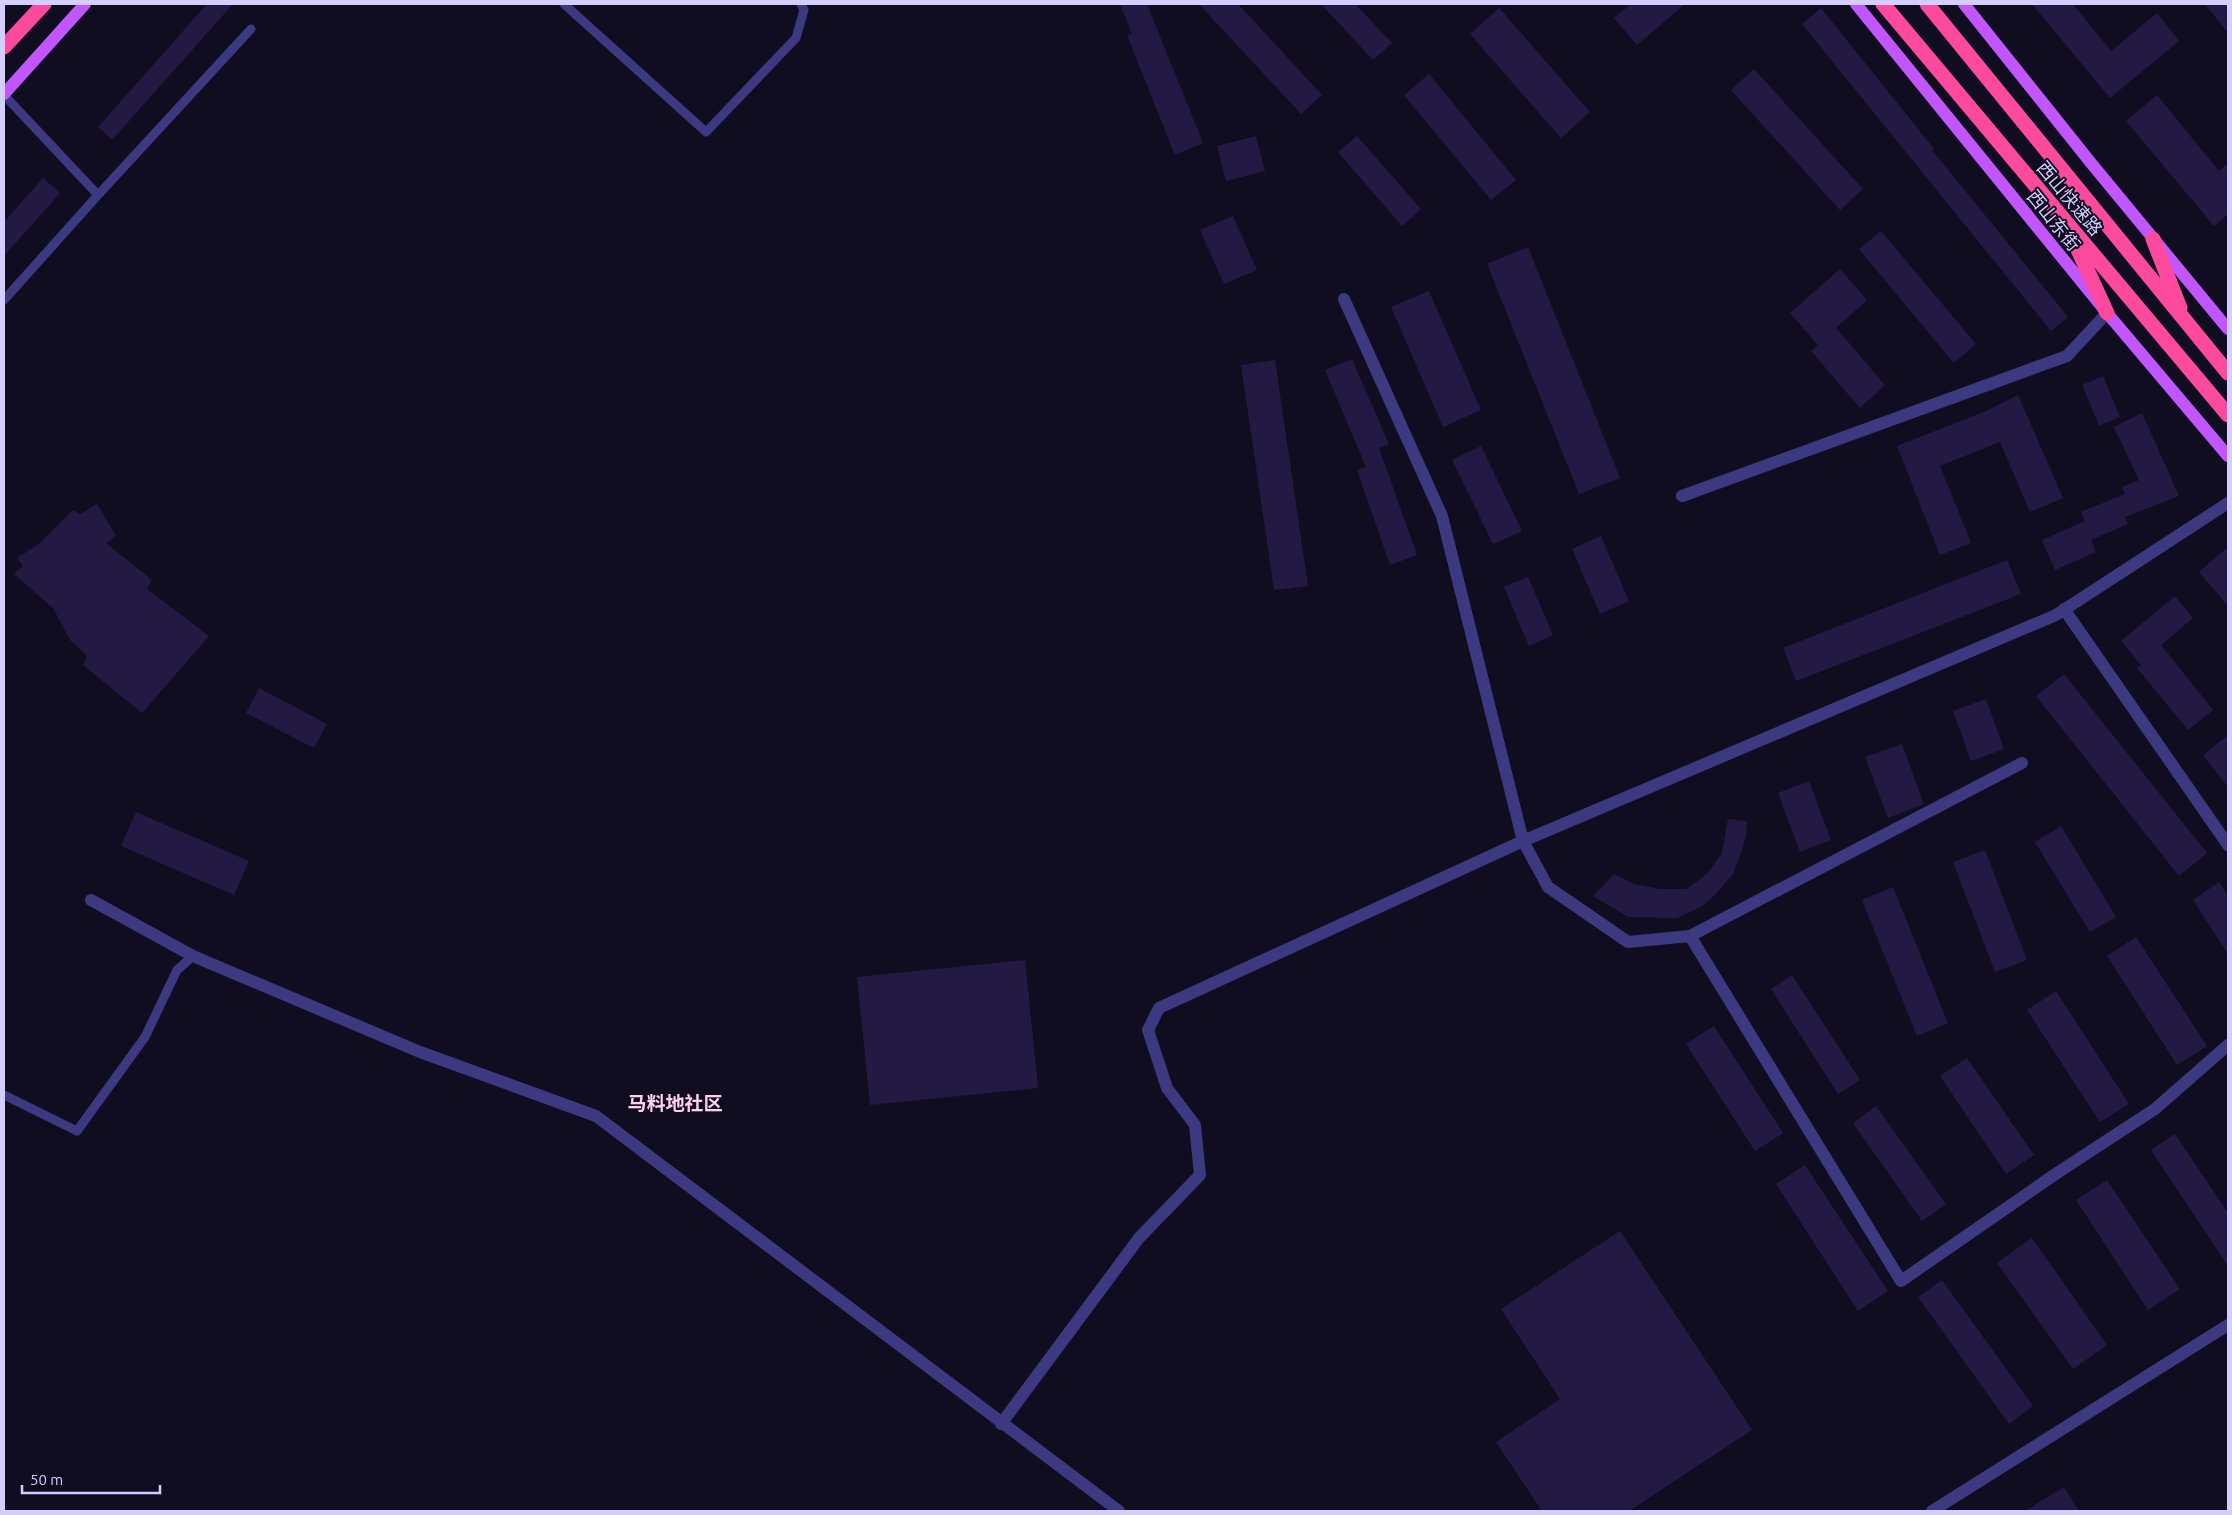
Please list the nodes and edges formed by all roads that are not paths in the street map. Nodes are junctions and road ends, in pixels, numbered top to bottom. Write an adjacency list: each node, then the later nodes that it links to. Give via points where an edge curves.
1 (44, 4): 10 (highway)
2 (85, 4): 11 (main road)
3 (564, 4): 4 (lane, via 706,132 796,38 804,10)
4 (802, 4)
5 (1856, 4): 17 (main road, 西山东街)
6 (1883, 4): 13 (highway, 西山快速路)
7 (1927, 4): 18 (highway, 西山快速路)
8 (1964, 4): 14 (main road)
9 (251, 29): 12 (lane)
10 (4, 47)
11 (4, 95): 12 (lane)
12 (98, 195): 16 (lane)
13 (2066, 224): 17 (highway); 21 (highway, 西山快速路)
14 (2153, 239): 18 (highway); 19 (main road)
15 (1344, 299): 27 (street, via 1442,516)
16 (4, 300)
17 (2107, 313): 22 (main road, 西山东街); 23 (street, via 2067,356)
18 (2185, 321): 20 (highway, 西山快速路)
19 (2228, 329)
20 (2228, 373)
21 (2228, 415)
22 (2228, 456)
23 (1682, 496)
24 (2228, 503): 25 (street)
25 (2064, 609): 27 (street, via 2047,619); 28 (street)
26 (2022, 763): 30 (street)
27 (1523, 840): 30 (street, via 1548,887 1628,942); 35 (street, via 1159,1008 1148,1030 1168,1088 1195,1125 1200,1175 1139,1238)
28 (2228, 845)
29 (91, 900): 31 (street)
30 (1690, 936): 32 (street, via 1901,1281 2056,1173 2155,1109)
31 (193, 956): 33 (lane, via 177,970 145,1037 77,1130); 35 (street, via 420,1052 596,1116)
32 (2228, 1045)
33 (4, 1096)
34 (2228, 1325): 37 (street)
35 (1001, 1424): 36 (street)
36 (1119, 1511)
37 (1932, 1511)

